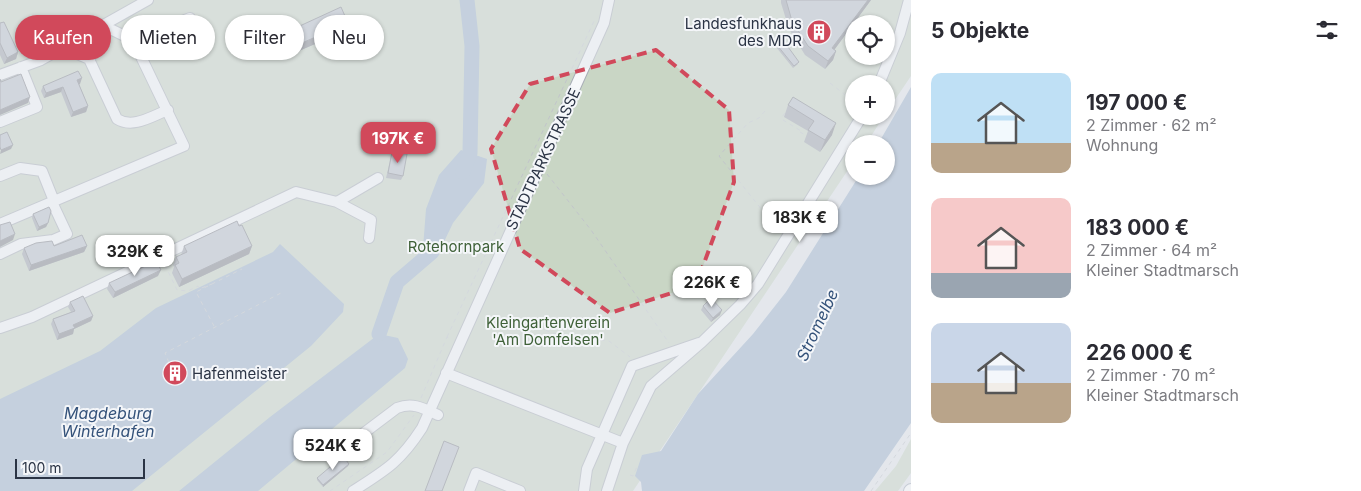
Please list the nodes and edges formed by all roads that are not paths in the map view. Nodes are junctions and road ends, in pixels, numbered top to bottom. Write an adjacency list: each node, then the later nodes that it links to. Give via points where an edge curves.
1 (148, 0): 4 (street)
2 (609, 0): 23 (street, STADTPARKSTRASSE, via 604,23)
3 (908, 0): 10 (street, via 900,33)
4 (111, 22)
5 (36, 60): 8 (street)
6 (89, 60): 11 (street, via 117,119 124,124)
7 (144, 60): 11 (street)
8 (21, 67): 9 (street); 12 (street, via 38,108)
9 (0, 75)
10 (883, 75)
11 (168, 110): 16 (street, via 184,146)
12 (0, 122)
13 (857, 125): 22 (street, via 758,284)
14 (0, 176): 16 (street, via 20,168 42,171)
15 (378, 178): 17 (street)
16 (53, 201): 18 (street); 20 (street, via 67,234 53,240 21,244)
17 (337, 202): 19 (street, via 371,220); 21 (street, via 296,192 32,317)
18 (0, 224)
19 (369, 238)
20 (0, 254)
21 (0, 328)
22 (702, 342): 25 (street, via 632,366); 26 (street, via 651,386)
23 (446, 373): 24 (street, STADTPARKSTRASSE); 25 (street)
24 (434, 412): 27 (street, via 407,404 397,408); 28 (street, STADTPARKSTRASSE, via 393,466)
25 (602, 434): 26 (street); 31 (street, via 587,469)
26 (623, 443): 32 (street)
27 (340, 451)
28 (353, 491)
29 (469, 491): 30 (street, via 476,473)
30 (520, 491)
31 (584, 491)
32 (607, 491)

